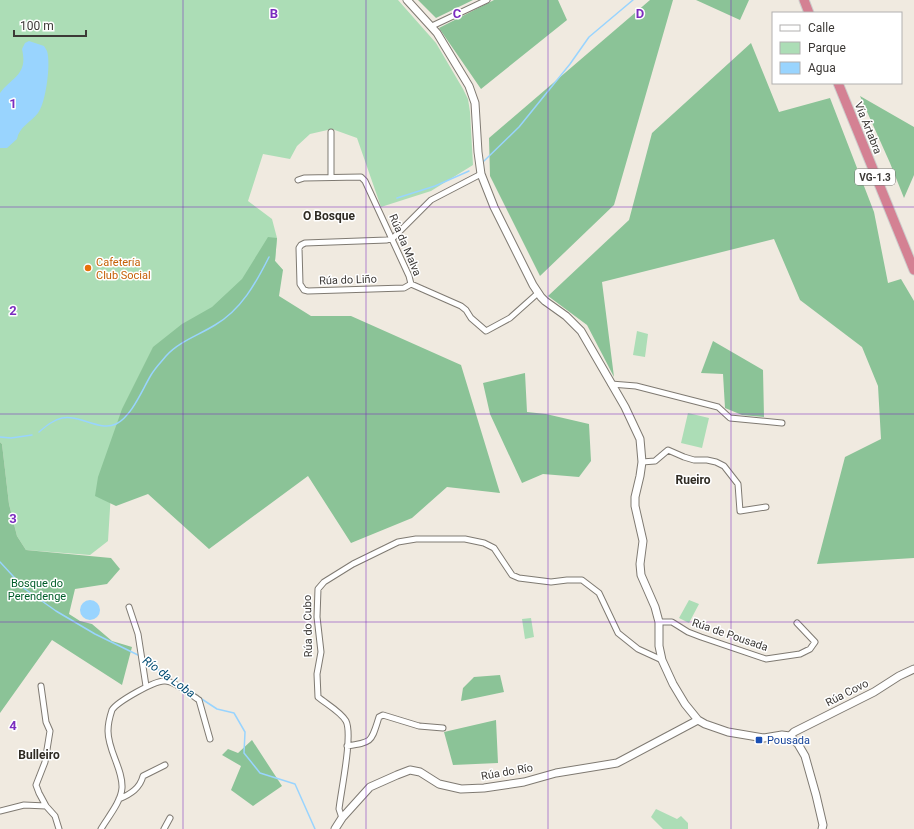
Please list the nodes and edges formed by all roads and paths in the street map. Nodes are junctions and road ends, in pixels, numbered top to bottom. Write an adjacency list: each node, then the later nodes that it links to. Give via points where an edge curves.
1 (407, 0): 5 (street)
2 (487, 0): 5 (street)
3 (804, 0): 4 (highway)
4 (809, 12)
5 (432, 26): 8 (street, via 473,95)
6 (838, 84): 12 (highway, Vía Ártabra / VG-1.3)
7 (331, 132): 9 (street)
8 (481, 174): 11 (street, via 431,200); 14 (street, via 494,207)
9 (331, 177): 10 (street, Rúa da Malva); 11 (street, Rúa da Malva, via 361,177)
10 (298, 180)
11 (393, 238): 13 (street, Rúa da Malva); 13 (street, Rúa do Liño, via 305,243 299,248 300,284 308,291 404,288)
12 (914, 270)
13 (411, 284): 14 (street, Rúa da Malva, via 461,306 486,331 510,318)
14 (538, 293): 15 (street, via 581,331)
15 (611, 384): 16 (street, via 636,386 718,407 730,418); 17 (street, via 640,439)
16 (782, 422)
17 (642, 462): 18 (street, via 655,461 668,450 694,460 716,462 727,469 738,484 740,511); 20 (street, via 635,497 642,541 641,575 655,607)
18 (766, 507)
19 (129, 607): 25 (street, via 138,634)
20 (658, 622): 21 (street, Rúa de Pousada, via 672,622 688,632 766,659 800,654 810,649 815,642); 22 (street)
21 (797, 623)
22 (662, 660): 26 (street, via 685,704); 30 (street, Rúa do Cubo, via 638,649 618,633 599,593 582,580 551,582 512,575 494,548 484,543 416,539 398,542 353,564 324,582 318,589 317,617 321,652 317,674 318,696 346,720)
23 (914, 669): 28 (street, Rúa Covo)
24 (41, 686): 33 (street, via 46,722 50,731 45,762 36,785)
25 (146, 686): 29 (street, via 165,680 199,700); 32 (street, via 112,710 108,732 121,781)
26 (698, 720): 28 (street, via 711,727 750,736); 36 (street, Rúa do Río, via 617,763 556,773 524,782 461,789 439,784 420,772 410,770 370,786)
27 (443, 728): 30 (street, via 419,726 383,715 379,717 373,735 366,743)
28 (790, 736): 41 (street, via 805,756)
29 (210, 740)
30 (347, 746): 36 (street, Rúa do Cubo, via 338,809)
31 (165, 765): 32 (street, via 143,776 137,788)
32 (119, 798): 38 (street)
33 (46, 806): 34 (street, via 24,805); 37 (street, via 55,816)
34 (0, 811)
35 (170, 818): 39 (street)
36 (342, 818): 40 (street, Rúa do Río)
37 (59, 829)
38 (101, 829)
39 (164, 829)
40 (335, 829)
41 (822, 829)

